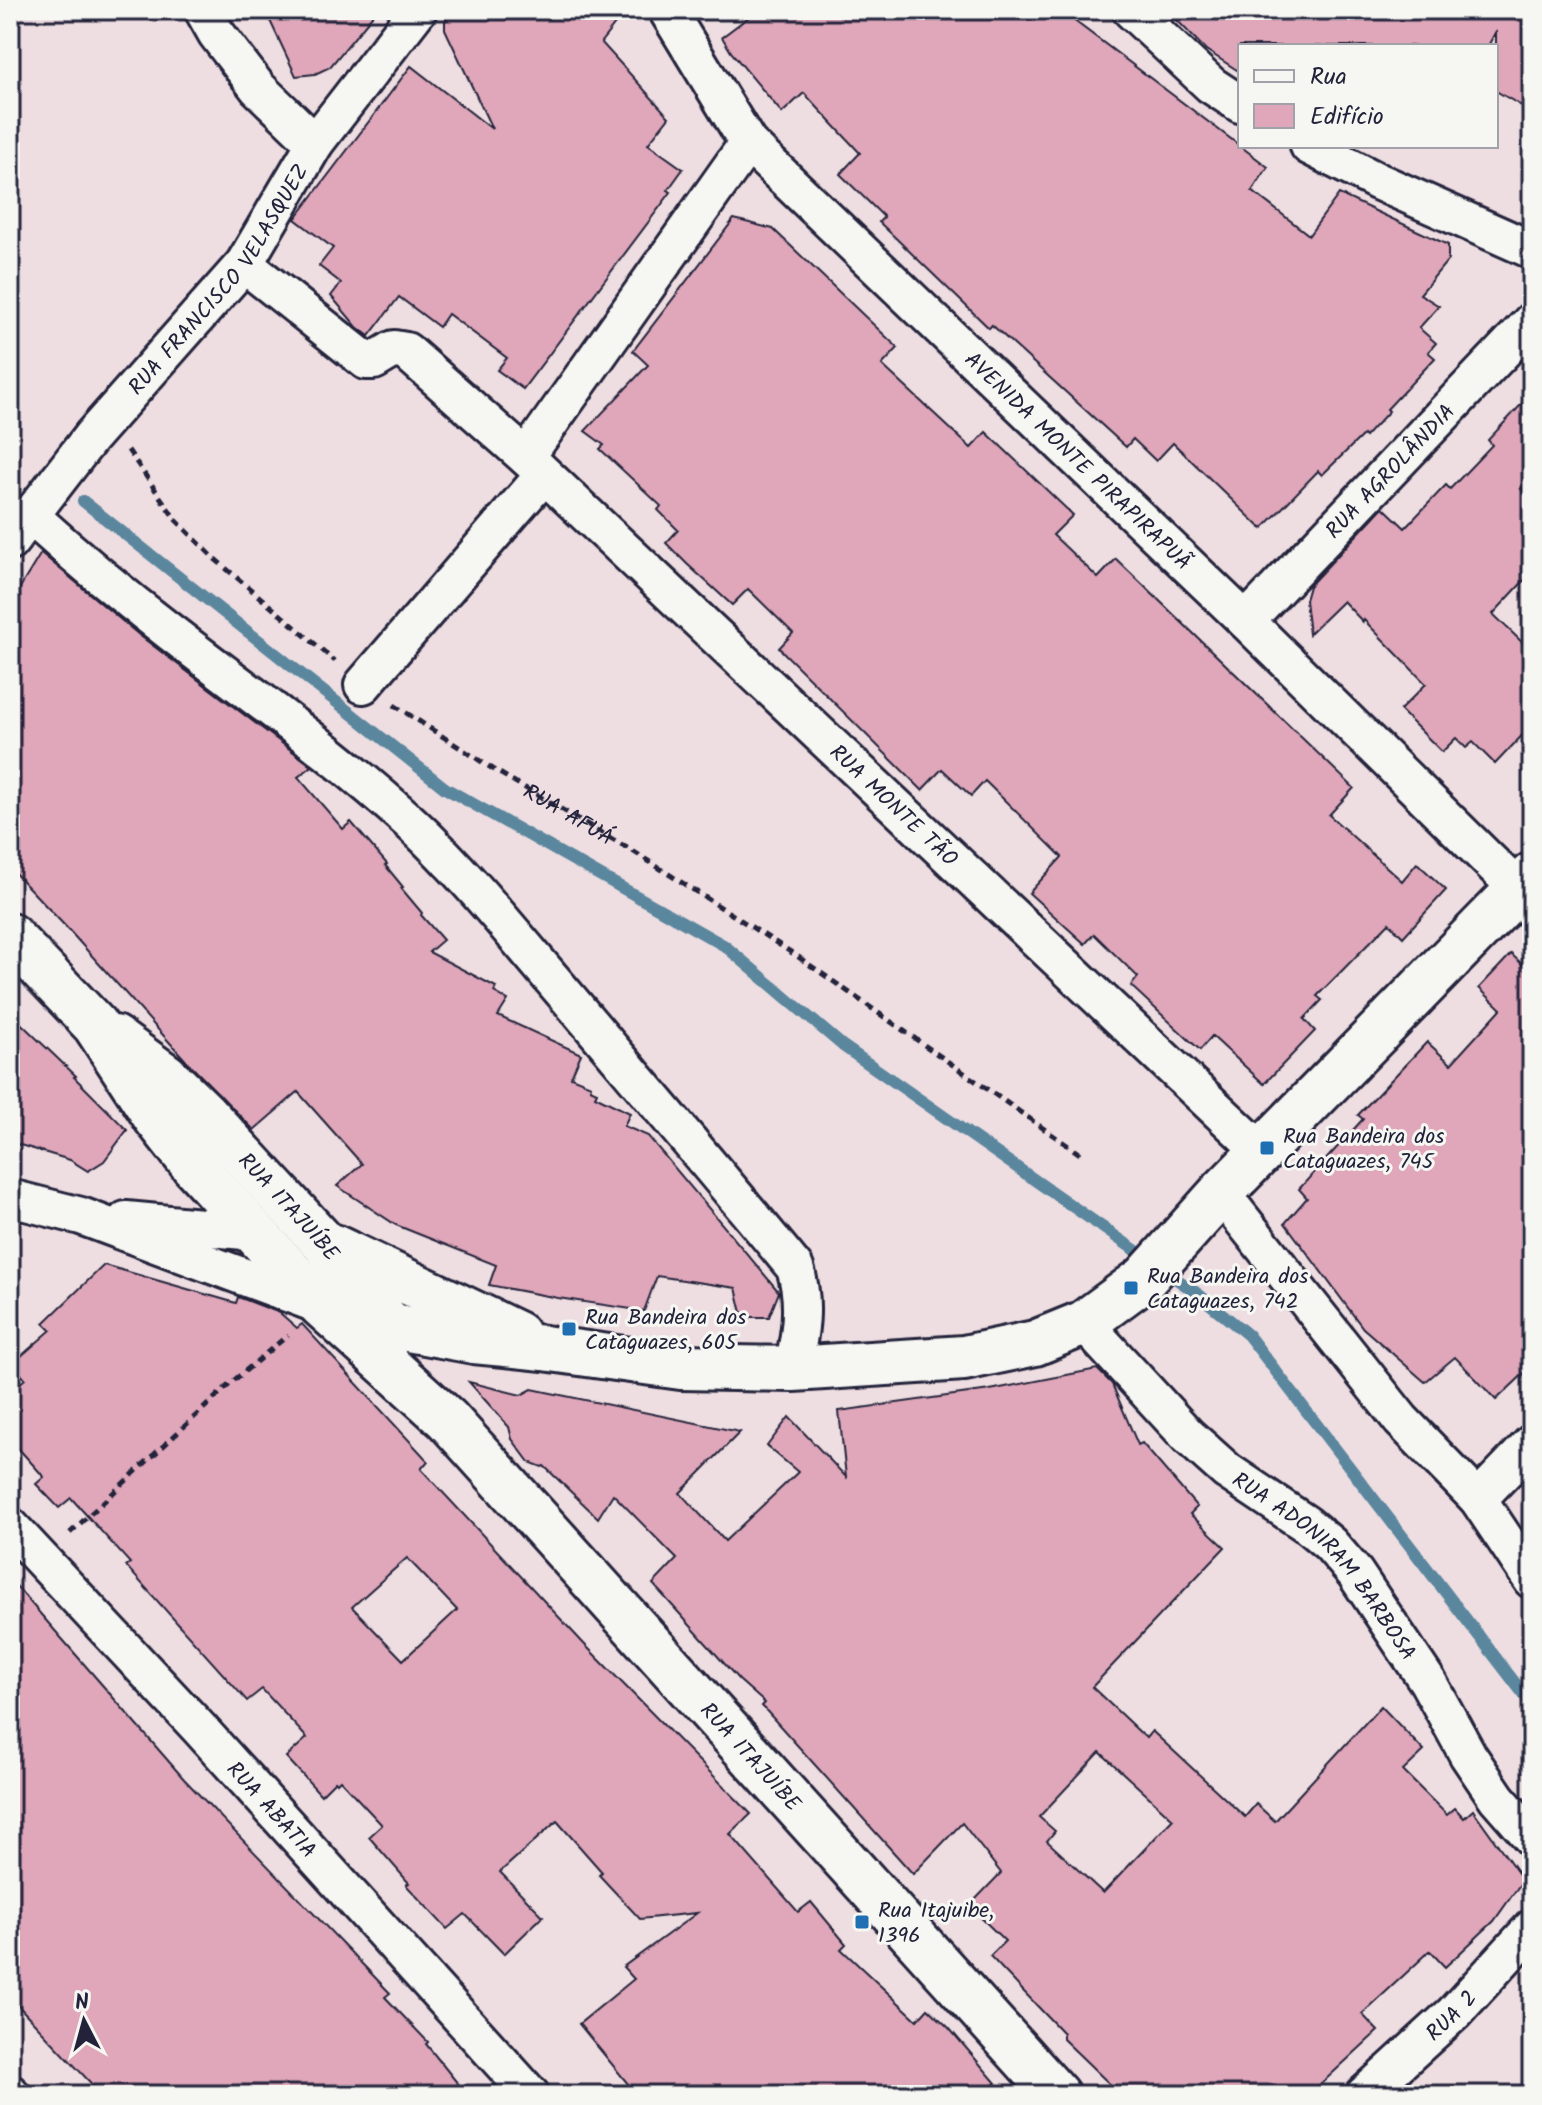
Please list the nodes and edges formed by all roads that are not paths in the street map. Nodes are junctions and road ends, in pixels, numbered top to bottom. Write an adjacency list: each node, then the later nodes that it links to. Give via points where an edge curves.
1 (203, 10): 6 (street, via 258,88)
2 (418, 10): 6 (street, RUA FRANCISCO VELASQUEZ)
3 (667, 10): 7 (street, AVENIDA MONTE PIRAPIRAPUÃ)
4 (1131, 10): 5 (street, via 1211,85)
5 (1238, 103)
6 (315, 143): 10 (street, RUA FRANCISCO VELASQUEZ)
7 (748, 143): 12 (street); 14 (street, AVENIDA MONTE PIRAPIRAPUÃ)
8 (1313, 148): 9 (street)
9 (1532, 250)
10 (244, 264): 12 (street, RUA MONTE TÃO, via 366,361 394,349 406,351); 13 (street, RUA FRANCISCO VELASQUEZ, via 99,428)
11 (1532, 321): 14 (street, RUA AGROLÂNDIA)
12 (535, 466): 15 (street); 19 (street, RUA MONTE TÃO)
13 (26, 521): 29 (street, via 386,800 478,892 795,1268 803,1309)
14 (1246, 621): 16 (street, AVENIDA MONTE PIRAPIRAPUÃ)
15 (363, 685)
16 (1525, 882): 19 (main road)
17 (10, 936): 18 (main road, RUA ITAJUÍBE)
18 (95, 1025): 23 (main road, RUA ITAJUÍBE, via 156,1118); 24 (main road, RUA ITAJUÍBE, via 166,1076)
19 (1262, 1152): 20 (main road)
20 (1221, 1193): 26 (main road, via 1145,1278); 32 (street, via 1401,1420)
21 (10, 1198): 22 (street)
22 (81, 1216): 23 (street); 25 (street)
23 (255, 1232): 24 (main road); 25 (main road, RUA ITAJUÍBE)
24 (323, 1242): 27 (main road, RUA ITAJUÍBE); 28 (main road)
25 (322, 1306): 27 (main road); 30 (main road, RUA ITAJUÍBE)
26 (1084, 1323): 29 (main road, via 1035,1343 964,1358); 35 (street, RUA ADONIRAM BARBOSA, via 1198,1445 1330,1544 1428,1682 1475,1766)
27 (392, 1326): 28 (main road); 30 (main road, RUA ITAJUÍBE)
28 (544, 1348): 29 (main road, via 681,1367)
29 (793, 1369)
30 (447, 1419): 38 (main road, RUA ITAJUÍBE)
31 (1532, 1443): 32 (street)
32 (1478, 1499): 34 (street)
33 (10, 1526): 37 (street, RUA ABATIA)
34 (1532, 1580)
35 (1532, 1838)
36 (1532, 1928): 39 (street, RUA 2, via 1454,2013)
37 (531, 2095)
38 (1057, 2095)
39 (1364, 2095)

